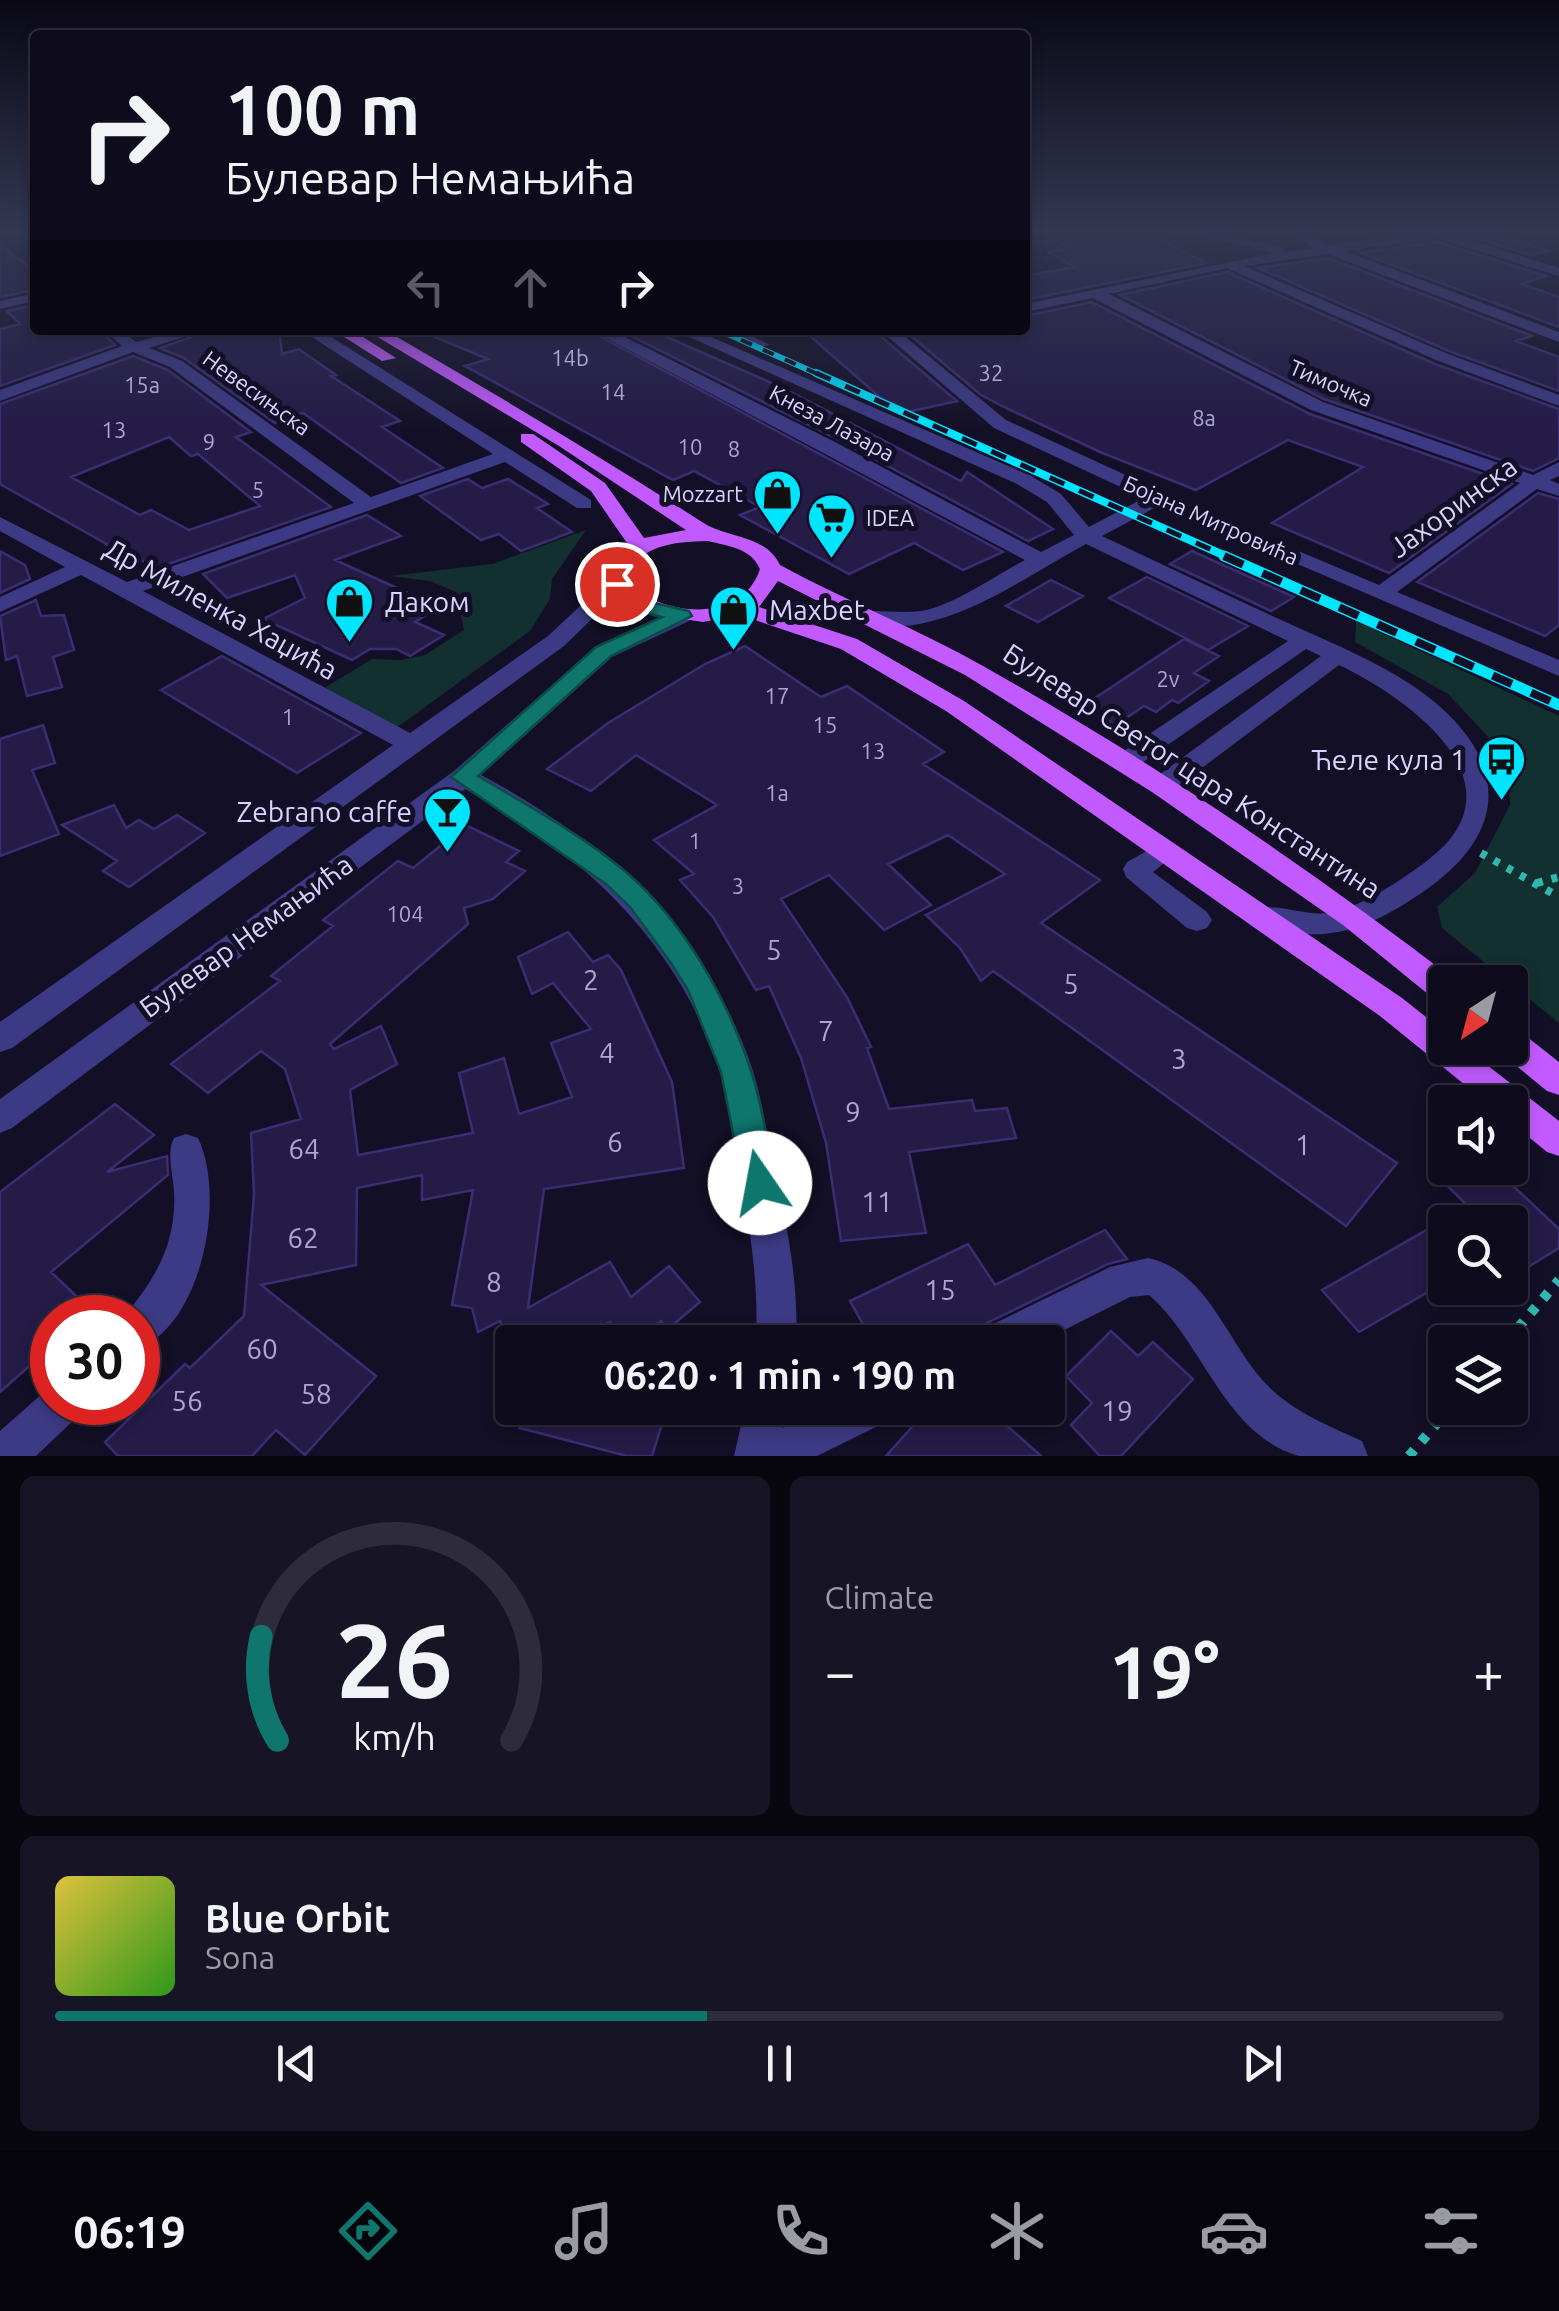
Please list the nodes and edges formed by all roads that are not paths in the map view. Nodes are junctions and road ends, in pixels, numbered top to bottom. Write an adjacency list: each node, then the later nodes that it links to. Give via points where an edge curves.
1 (1066, 300): 5 (street)
2 (1109, 300): 22 (street, Тимочка, via 1317,406)
3 (1311, 300): 19 (street)
4 (1462, 300): 15 (street)
5 (1030, 307)
6 (118, 335): 17 (street, Невесињска)
7 (180, 335): 17 (street)
8 (317, 335): 20 (street)
9 (350, 335): 30 (main road, via 584,477)
10 (383, 335): 28 (main road, Булевар Светог цара Константина)
11 (609, 335): 31 (street, Кнеза Лазара)
12 (693, 335): 29 (street, via 1024,480 1054,498)
13 (739, 335): 16 (street)
14 (898, 335): 24 (street, Бојана Митровића, via 1000,424)
15 (1559, 337)
16 (762, 345)
17 (133, 347): 18 (street); 26 (street, Невесињска, via 176,364)
18 (0, 396)
19 (1559, 401)
20 (508, 455): 25 (street); 26 (street)
21 (1559, 468): 22 (street, Јахоринска)
22 (1534, 481): 23 (street, Тимочка); 36 (street, Јахоринска)
23 (1559, 490)
24 (1158, 498): 29 (street); 36 (street, Бојана Митровића)
25 (584, 504)
26 (369, 505): 35 (street)
27 (0, 523): 32 (street, Др Миленка Хаџића)
28 (708, 535): 30 (main road); 33 (main road, Булевар Светог цара Константина, via 750,546)
29 (1087, 537): 31 (street); 41 (street)
30 (640, 547): 34 (main road, via 617,570)
31 (1042, 560): 40 (street, via 935,616)
32 (82, 568): 35 (street, Др Миленка Хаџића); 37 (street)
33 (771, 569): 38 (main road, via 765,590); 40 (main road, Булевар Светог цара Константина)
34 (617, 584): 39 (main road, via 638,605); 44 (street, Булевар Немањића, via 556,641)
35 (123, 592): 44 (street, Др Миленка Хаџића)
36 (1381, 594): 43 (street, Бојана Митровића)
37 (0, 605)
38 (738, 608): 39 (main road); 48 (main road, via 822,632 874,657)
39 (682, 616): 46 (street, Булевар Немањића, via 604,652)
40 (860, 618): 45 (main road, Булевар Светог цара Константина, via 972,670)
41 (1306, 639): 42 (street); 45 (street)
42 (1338, 655): 47 (street); 50 (street, via 1413,697 1445,727 1477,787 1474,822 1462,843 1396,895)
43 (1559, 669)
44 (414, 746): 53 (street, Булевар Немањића)
45 (1124, 763): 47 (main road, Булевар Светог цара Константина)
46 (462, 777): 56 (street, Булевар Немањића); 60 (street, via 615,877 701,987 736,1072 768,1220)
47 (1161, 786): 50 (main road, Булевар Светог цара Константина)
48 (1166, 851): 49 (main road); 51 (street, via 1137,869 1140,877)
49 (1257, 914): 50 (street, via 1295,926); 57 (main road, via 1392,1007)
50 (1353, 917): 52 (main road, Булевар Светог цара Константина)
51 (1197, 920)
52 (1428, 977)
53 (0, 1039)
54 (1528, 1056): 55 (main road)
55 (1559, 1081)
56 (0, 1118)
57 (1559, 1141)
58 (186, 1149): 59 (street, via 195,1184 192,1232 178,1278)
59 (160, 1301)
60 (776, 1325)
61 (1034, 1325): 68 (street, via 1124,1280 1146,1275 1162,1281 1253,1400 1298,1434)
62 (38, 1425): 65 (street)
63 (762, 1425): 66 (street)
64 (835, 1425): 67 (street)
65 (5, 1456)
66 (755, 1456)
67 (772, 1456)
68 (1347, 1456)

